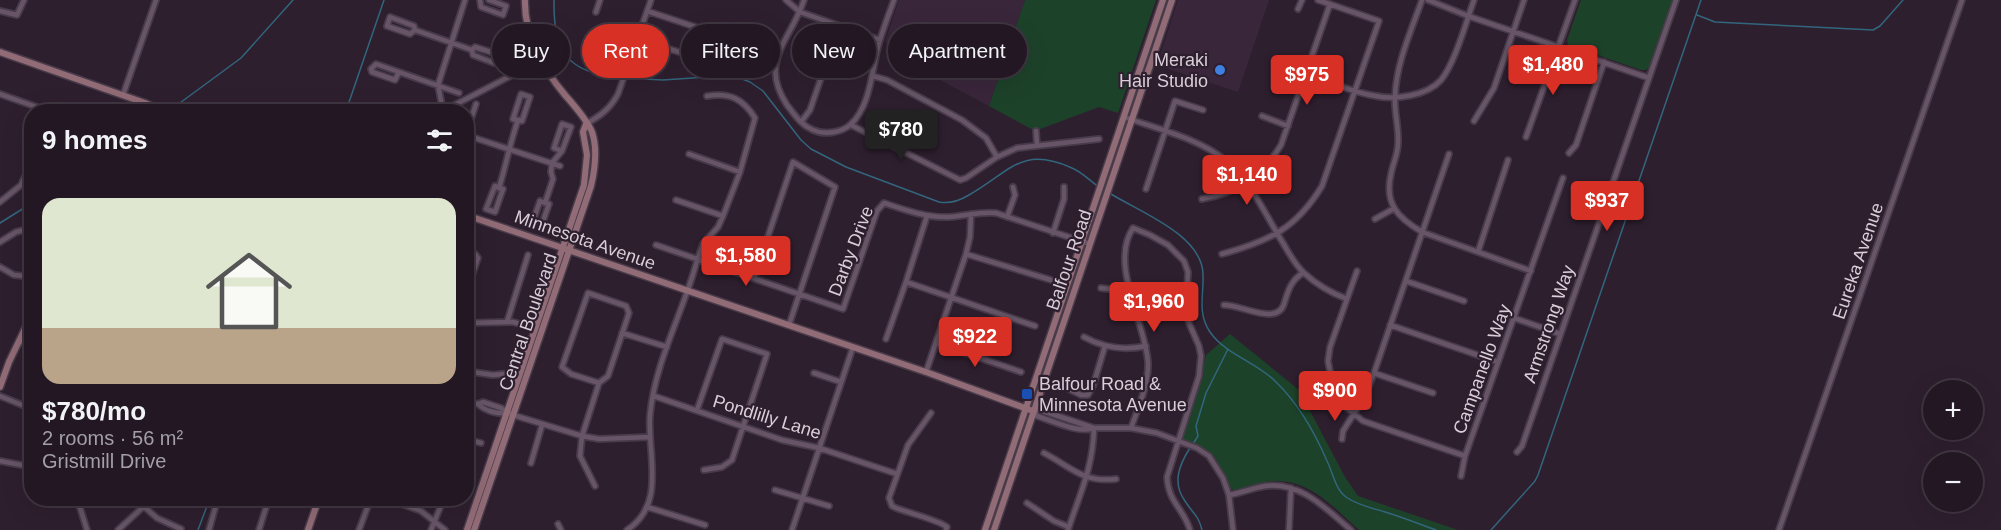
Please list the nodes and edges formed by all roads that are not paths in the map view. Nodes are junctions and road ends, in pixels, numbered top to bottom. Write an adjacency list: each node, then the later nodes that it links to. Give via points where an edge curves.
1 (24, 0): 25 (street, via 17,15)
2 (156, 0): 60 (street)
3 (465, 0): 38 (street)
4 (480, 0): 5 (street, via 481,7 503,15 506,6)
5 (489, 0)
6 (525, 0): 30 (street, Central Boulevard)
7 (600, 0): 27 (street)
8 (651, 0): 26 (street)
9 (786, 0): 28 (street)
10 (804, 0): 28 (street)
11 (894, 0): 37 (street)
12 (1163, 0): 71 (street, Balfour Road)
13 (1172, 0): 73 (street, Balfour Road)
14 (1302, 0): 24 (street)
15 (1318, 0): 23 (street)
16 (1422, 0): 62 (street, via 1400,63)
17 (1428, 0): 29 (street)
18 (1474, 0): 29 (street)
19 (1524, 0): 35 (street)
20 (1575, 0): 39 (street)
21 (1676, 0): 55 (street, Armstrong Way)
22 (1962, 0): 248 (street, Eureka Avenue)
23 (1330, 4): 48 (street); 57 (street, via 1379,21)
24 (1298, 9)
25 (0, 11)
26 (647, 11): 31 (street); 32 (street)
27 (596, 12)
28 (800, 12): 33 (street); 75 (street, via 785,36 774,77 784,100)
29 (1468, 16): 35 (street); 62 (street, via 1440,81 1428,90)
30 (527, 24)
31 (642, 24)
32 (686, 24)
33 (833, 24)
34 (415, 30): 34 (street, via 414,26 390,17 387,26 410,34); 38 (street)
35 (1513, 31): 39 (street); 74 (street, via 1494,88)
36 (876, 39): 37 (street)
37 (880, 40): 44 (street)
38 (452, 43): 41 (street); 56 (street)
39 (1559, 47): 45 (street); 82 (street)
40 (669, 49): 43 (street)
41 (472, 50): 41 (street, via 475,47 497,54 494,63 473,55)
42 (0, 52): 60 (street)
43 (679, 52)
44 (876, 61)
45 (1604, 62): 55 (street); 87 (street, via 1576,145)
46 (1281, 64): 48 (street)
47 (399, 72): 47 (street, via 395,80 371,69 376,64); 56 (street)
48 (1306, 73): 57 (street); 78 (street)
49 (876, 77): 90 (street, via 962,120 986,138)
50 (507, 78): 66 (street)
51 (551, 78): 76 (street, Central Boulevard)
52 (624, 78): 76 (street, via 610,107)
53 (821, 78): 75 (street, via 810,110)
54 (872, 78): 77 (street, via 860,113)
55 (1649, 78): 155 (street, Armstrong Way)
56 (438, 85): 58 (street); 65 (street)
57 (1356, 90): 62 (street); 116 (street, via 1322,186 1305,210)
58 (459, 93)
59 (0, 94): 63 (street)
60 (123, 95): 64 (street)
61 (707, 96): 94 (street, via 737,99 755,118)
62 (1395, 97): 106 (street, via 1398,148 1389,192)
63 (28, 104)
64 (146, 104)
65 (442, 104)
66 (456, 104)
67 (476, 104): 68 (street)
68 (474, 110)
69 (1203, 110): 80 (street, via 1175,101)
70 (1262, 116): 78 (street)
71 (1124, 117): 73 (street); 118 (street, Balfour Road)
72 (518, 120): 72 (street, via 513,119 521,94 530,97 522,121); 85 (street)
73 (1132, 120): 80 (street); 119 (street, Balfour Road)
74 (1474, 121)
75 (801, 122): 77 (street, via 826,133)
76 (586, 124): 121 (street, Central Boulevard, via 592,130 595,167)
77 (851, 125): 90 (street, via 960,180)
78 (1288, 126): 97 (street, via 1273,158)
79 (1036, 131): 84 (street)
80 (1165, 132): 97 (street, via 1207,148 1226,161); 101 (street)
81 (474, 137): 85 (street)
82 (1526, 137)
83 (1099, 139): 84 (street)
84 (1037, 145): 90 (street)
85 (510, 150): 92 (street); 100 (street)
86 (562, 151): 86 (street, via 571,127 562,124 554,148); 92 (street)
87 (1569, 153)
88 (689, 154): 94 (street)
89 (1449, 154): 114 (street)
90 (997, 156)
91 (1508, 160): 122 (street)
92 (552, 163): 93 (street); 105 (street, via 553,179)
93 (560, 166)
94 (740, 172): 108 (street)
95 (1563, 178): 131 (street, Campanello Way)
96 (24, 179): 104 (street)
97 (1246, 183): 102 (street, via 1224,196); 116 (street)
98 (1013, 187): 111 (street, via 1015,195)
99 (1064, 187): 115 (street)
100 (499, 188): 100 (street, via 495,186 486,209 495,212 503,189)
101 (1146, 189)
102 (1202, 199)
103 (676, 200): 108 (street)
104 (0, 202)
105 (545, 203): 105 (street, via 540,201 532,224 541,228 549,204)
106 (1394, 209): 112 (street); 114 (street, via 1406,223)
107 (971, 214): 109 (street); 111 (street, via 983,211); 124 (street)
108 (723, 216): 127 (street)
109 (927, 216): 137 (street); 141 (street, Darby Drive, via 884,203 877,211 843,309)
110 (474, 218): 121 (street, Minnesota Avenue)
111 (1008, 218): 115 (street)
112 (1376, 219)
113 (24, 230): 117 (street)
114 (1422, 232): 122 (street); 136 (street)
115 (1053, 233): 118 (street)
116 (1277, 234): 125 (street); 132 (street)
117 (0, 242)
118 (1083, 242): 119 (street); 181 (street, Balfour Road)
119 (1090, 244): 183 (street, Balfour Road)
120 (656, 245): 127 (street)
121 (565, 249): 140 (street, Minnesota Avenue); 185 (street, Central Boulevard)
122 (1478, 252): 131 (street)
123 (474, 254): 129 (street, via 478,258)
124 (966, 254): 135 (street); 142 (street)
125 (1222, 254)
126 (528, 255): 147 (street)
127 (697, 260): 134 (street); 140 (street)
128 (0, 267): 133 (street)
129 (474, 269)
130 (1356, 271): 143 (street)
131 (1530, 271): 146 (street, Campanello Way)
132 (1303, 273): 143 (street, via 1326,291); 145 (street, via 1295,277 1278,314)
133 (24, 276)
134 (754, 278): 141 (street); 141 (street, via 793,162 836,187)
135 (1051, 280)
136 (1406, 281): 144 (street); 151 (street)
137 (906, 282): 142 (street); 157 (street)
138 (1101, 288): 139 (street)
139 (1130, 288): 162 (street); 195 (street, via 1124,257 1133,228 1174,250 1184,261 1188,272 1186,310 1199,346 1201,366)
140 (688, 291): 150 (street, Minnesota Avenue); 163 (street)
141 (799, 295): 150 (street)
142 (950, 298): 152 (street); 160 (street)
143 (1347, 299): 186 (street, via 1328,361 1336,393)
144 (1464, 301)
145 (1224, 305)
146 (1514, 318): 155 (street); 165 (street, Campanello Way)
147 (507, 322): 148 (street); 149 (street)
148 (474, 323)
149 (520, 324)
150 (789, 325): 164 (street, Minnesota Avenue)
151 (1390, 325): 165 (street); 170 (street)
152 (1035, 326)
153 (24, 331): 158 (street)
154 (622, 333): 163 (street); 173 (street, via 608,376); 173 (street, via 629,313 626,306 588,293 562,367)
155 (1560, 334): 198 (street, Armstrong Way)
156 (1084, 337): 161 (street)
157 (886, 339)
158 (19, 341): 159 (street); 174 (street)
159 (24, 343)
160 (936, 343): 167 (street); 168 (street)
161 (1106, 346): 162 (street); 175 (street, via 1088,395)
162 (1146, 346): 190 (street, via 1144,387)
163 (667, 347): 178 (street)
164 (853, 347): 167 (street, Minnesota Avenue); 172 (street)
165 (1498, 362): 200 (street, Campanello Way)
166 (474, 372): 171 (street)
167 (926, 372): 181 (street, Minnesota Avenue)
168 (1021, 372)
169 (814, 373): 172 (street)
170 (1374, 373): 176 (street); 186 (street)
171 (502, 374)
172 (841, 382): 197 (street)
173 (599, 383): 191 (street)
174 (0, 387)
175 (1066, 388)
176 (1432, 393)
177 (0, 396): 180 (street)
178 (654, 396): 182 (street, Pondlilly Lane); 192 (street)
179 (474, 403): 185 (street)
180 (24, 406)
181 (1026, 409): 183 (street, Minnesota Avenue); 242 (street, Balfour Road)
182 (697, 410): 188 (street, Pondlilly Lane); 188 (street, via 722,339 767,354)
183 (1033, 411): 189 (street); 243 (street, Balfour Road)
184 (931, 413): 205 (street, via 908,445)
185 (509, 414): 187 (street); 237 (street, Central Boulevard); 238 (street, Central Boulevard)
186 (1354, 414): 193 (street); 200 (street, via 1363,421)
187 (542, 425): 191 (street); 202 (street)
188 (743, 426): 197 (street, Pondlilly Lane); 204 (street, via 732,460 722,467)
189 (1094, 428): 190 (street); 207 (street)
190 (1131, 428): 195 (street)
191 (582, 436): 192 (street); 209 (street, via 580,456)
192 (650, 437): 224 (street, via 653,479)
193 (1342, 440)
194 (474, 441): 196 (street)
195 (1178, 441): 212 (street, via 1209,456); 244 (street, via 1167,487)
196 (480, 443)
197 (819, 448): 205 (street, Pondlilly Lane); 213 (street)
198 (1517, 452)
199 (1044, 453): 207 (street)
200 (1465, 456): 206 (street, Campanello Way)
201 (0, 461): 203 (street)
202 (531, 463)
203 (24, 466)
204 (704, 470)
205 (897, 474): 241 (street, via 889,498 892,506 942,522)
206 (1461, 476)
207 (1087, 478): 208 (street); 227 (street)
208 (1116, 480)
209 (595, 486)
210 (1291, 488): 212 (street, via 1263,486); 246 (street); 247 (street, via 1311,496)
211 (775, 489): 213 (street)
212 (1229, 495): 245 (street)
213 (802, 498): 222 (street); 240 (street)
214 (1027, 503): 227 (street)
215 (80, 506): 230 (street)
216 (216, 506): 229 (street)
217 (266, 506): 232 (street)
218 (316, 506): 233 (street)
219 (367, 506): 234 (street)
220 (409, 506): 225 (street)
221 (441, 506): 225 (street)
222 (829, 506)
223 (143, 507): 228 (street); 231 (street)
224 (647, 507): 226 (street); 239 (street, via 637,524)
225 (435, 522): 235 (street); 236 (street)
226 (705, 525)
227 (1068, 528)
228 (180, 529)
229 (209, 529)
230 (87, 530)
231 (118, 530)
232 (259, 530)
233 (308, 530)
234 (359, 530)
235 (431, 530)
236 (445, 530)
237 (466, 530)
238 (474, 530)
239 (627, 530)
240 (792, 530)
241 (946, 530)
242 (985, 530)
243 (994, 530)
244 (1190, 530)
245 (1233, 530)
246 (1289, 530)
247 (1351, 530)
248 (1779, 530)

